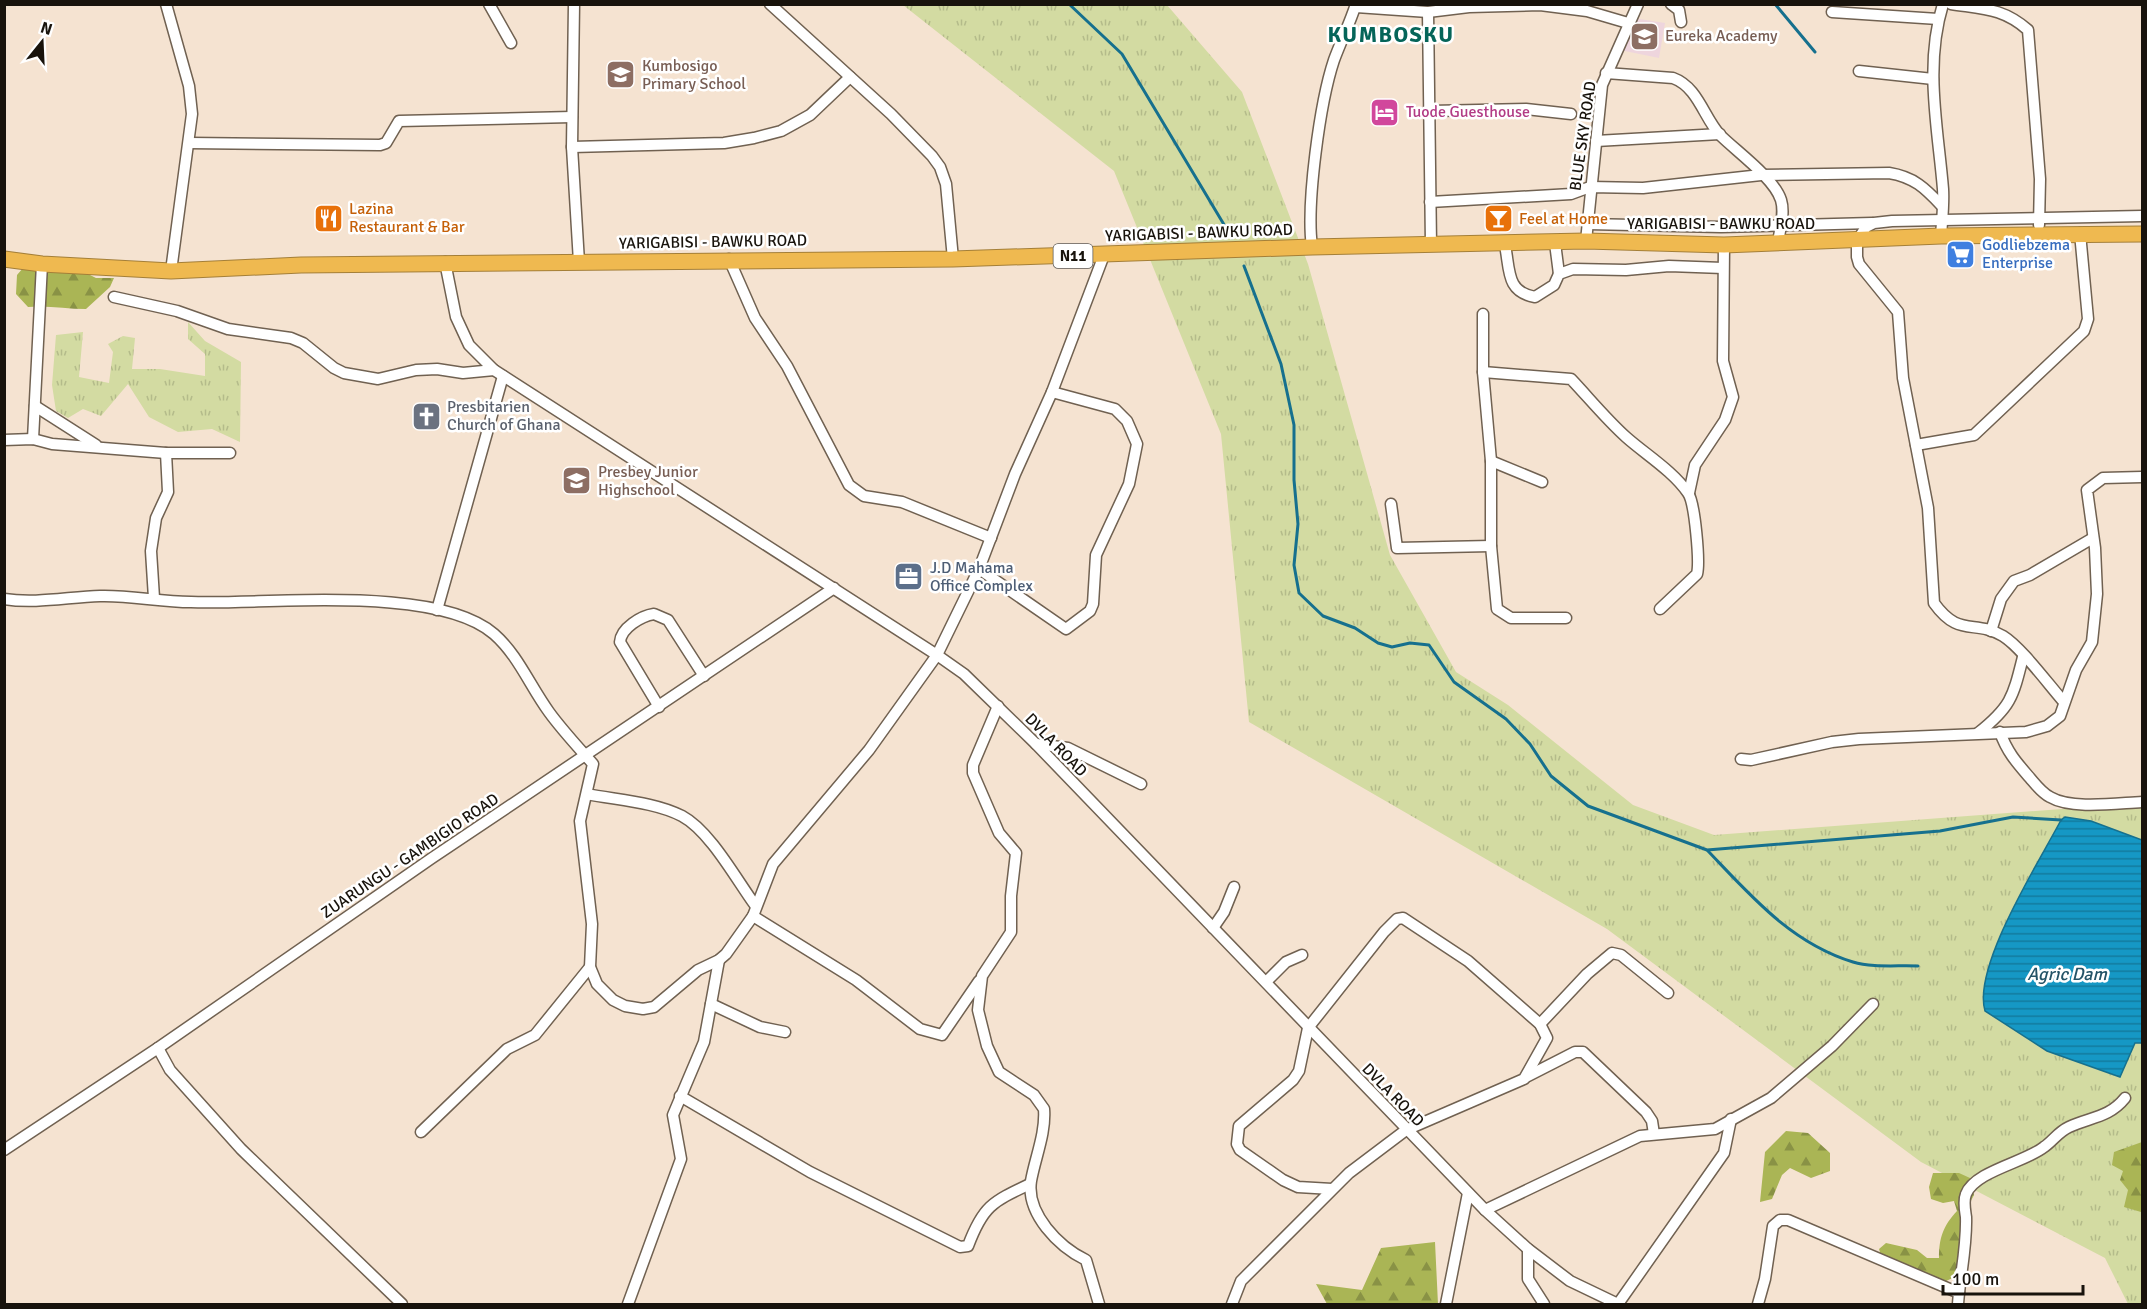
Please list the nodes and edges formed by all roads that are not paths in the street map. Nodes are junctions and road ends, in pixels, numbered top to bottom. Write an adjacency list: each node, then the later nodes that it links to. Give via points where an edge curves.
1 (166, 4): 26 (street, via 189,86)
2 (489, 4): 16 (street)
3 (574, 4): 23 (street)
4 (770, 4): 19 (street)
5 (1638, 4): 15 (street, BLUE SKY ROAD)
6 (1671, 4): 14 (street, via 1679,10)
7 (1943, 4): 13 (street)
8 (1951, 4): 33 (street, via 2012,16 2028,30 2040,179)
9 (1356, 5): 11 (street); 48 (street, via 1333,62 1323,115 1311,198)
10 (1515, 6): 11 (street); 15 (street, via 1587,11)
11 (1428, 12): 21 (street)
12 (1832, 12): 13 (street)
13 (1938, 19): 20 (street)
14 (1681, 22)
15 (1628, 23): 18 (street, BLUE SKY ROAD)
16 (511, 43)
17 (1859, 70): 20 (street)
18 (1606, 73): 24 (street, via 1678,80 1698,100); 25 (street, BLUE SKY ROAD)
19 (850, 77): 27 (street, via 810,115 781,131 754,138 724,143); 50 (street, via 918,140 940,167 946,184)
20 (1933, 79): 31 (street)
21 (1431, 111): 22 (street, via 1526,109); 30 (street)
22 (1571, 114)
23 (572, 117): 26 (street, via 399,121 380,145); 27 (street)
24 (1720, 134): 25 (street); 28 (street)
25 (1596, 141): 29 (street, BLUE SKY ROAD)
26 (189, 143): 57 (street)
27 (572, 147): 54 (street)
28 (1761, 175): 29 (street, via 1643,188); 31 (street, via 1907,176 1922,185); 36 (street, via 1781,200)
29 (1590, 187): 30 (street, via 1571,194); 35 (street, BLUE SKY ROAD)
30 (1430, 202): 45 (street)
31 (1942, 212): 33 (street); 34 (street); 40 (street)
32 (2142, 216): 33 (street)
33 (2039, 219): 38 (street)
34 (1874, 223): 36 (street); 41 (street, via 1866,227)
35 (1588, 224): 36 (street); 42 (street, BLUE SKY ROAD)
36 (1781, 224): 43 (street)
37 (2080, 233): 38 (highway, YARIGABISI - BAWKU ROAD / N11); 39 (highway, YARIGABISI - BAWKU ROAD / N11); 67 (street, via 2088,319 2084,331 1974,435)
38 (2039, 234): 40 (highway, YARIGABISI - BAWKU ROAD / N11)
39 (2142, 234)
40 (1941, 236): 41 (highway, YARIGABISI - BAWKU ROAD / N11)
41 (1857, 241): 43 (highway, YARIGABISI - BAWKU ROAD / N11); 67 (street, via 1859,264 1898,312 1903,378)
42 (1586, 242): 44 (highway, YARIGABISI - BAWKU ROAD / N11); 47 (highway, YARIGABISI - BAWKU ROAD / N11)
43 (1778, 242): 47 (highway, YARIGABISI - BAWKU ROAD / N11)
44 (1555, 243): 46 (highway, YARIGABISI - BAWKU ROAD / N11); 58 (street)
45 (1431, 245): 46 (highway, YARIGABISI - BAWKU ROAD / N11); 48 (highway, YARIGABISI - BAWKU ROAD / N11)
46 (1505, 245): 58 (street, via 1512,285 1522,295 1536,297)
47 (1724, 245): 56 (street)
48 (1312, 247): 49 (highway, YARIGABISI - BAWKU ROAD / N11)
49 (1104, 255): 50 (highway, YARIGABISI - BAWKU ROAD / N11); 63 (street)
50 (953, 258): 52 (highway, YARIGABISI - BAWKU ROAD / N11)
51 (4, 259): 55 (highway, YARIGABISI - BAWKU ROAD / N11)
52 (729, 259): 54 (highway, YARIGABISI - BAWKU ROAD / N11); 76 (street, via 755,318 787,366 849,485 864,496 902,502)
53 (445, 262): 54 (highway, YARIGABISI - BAWKU ROAD / N11); 57 (highway, YARIGABISI - BAWKU ROAD / N11); 62 (street, DVLA ROAD, via 456,317 469,345)
54 (579, 262)
55 (42, 264): 57 (highway, YARIGABISI - BAWKU ROAD / N11); 64 (street)
56 (1723, 268): 58 (street, via 1573,269); 74 (street, via 1723,361 1733,397 1725,420 1695,465)
57 (171, 271)
58 (1560, 274)
59 (114, 297): 62 (street, via 177,311 228,329 291,338 344,373 378,379 416,370)
60 (1483, 314): 61 (street)
61 (1483, 372): 71 (street); 74 (street, via 1571,379 1623,435)
62 (498, 373): 80 (street, DVLA ROAD); 84 (street)
63 (1052, 392): 76 (street); 79 (street, via 1115,409 1127,421 1137,444 1129,484 1095,555 1094,604 1066,629)
64 (35, 406): 65 (street); 68 (street)
65 (33, 439): 66 (street); 68 (street)
66 (4, 440)
67 (1916, 445): 86 (street, via 1928,508 1934,603 1955,624)
68 (98, 447): 69 (street)
69 (166, 453): 70 (street); 82 (street, via 168,492 156,518 151,551)
70 (230, 453)
71 (1491, 461): 73 (street); 78 (street)
72 (2142, 477): 77 (street, via 2103,478 2087,490)
73 (1542, 482)
74 (1689, 493): 83 (street, via 1696,513 1699,567 1697,574)
75 (1391, 504): 78 (street, via 1397,548)
76 (991, 538): 79 (street)
77 (2093, 538): 86 (street, via 2030,575 2014,580 2001,599); 90 (street, via 2097,594 2092,642)
78 (1491, 546): 85 (street, via 1497,609 1503,615)
79 (979, 569): 87 (street)
80 (834, 588): 87 (street, DVLA ROAD); 89 (street, ZUARUNGU - GAMBIGIO ROAD)
81 (4, 598): 82 (street)
82 (154, 598): 84 (street, via 191,603 287,599)
83 (1660, 609)
84 (437, 610): 96 (street, via 475,621 493,633)
85 (1566, 618)
86 (1991, 631): 88 (street, via 2005,638)
87 (937, 655): 91 (street, DVLA ROAD); 102 (street, via 869,750 773,864)
88 (2023, 657): 90 (street); 94 (street, via 2008,705)
89 (704, 676): 92 (street, ZUARUNGU - GAMBIGIO ROAD); 92 (street, via 668,620 654,615 637,621 624,631 620,642)
90 (2064, 702): 93 (street, via 2060,716 2047,726 2026,732)
91 (998, 706): 95 (street, DVLA ROAD); 108 (street, via 973,773 999,833 1016,853 1011,896 1013,921 1011,932)
92 (659, 707): 96 (street, ZUARUNGU - GAMBIGIO ROAD)
93 (2000, 732): 94 (street); 100 (street, via 2006,750 2021,770 2050,798 2104,804)
94 (1978, 733): 97 (street, via 1832,742)
95 (1036, 744): 98 (street, via 1068,748); 104 (street, DVLA ROAD)
96 (586, 756): 99 (street, via 593,768); 116 (street, ZUARUNGU - GAMBIGIO ROAD)
97 (1741, 759)
98 (1141, 784)
99 (587, 794): 102 (street, via 660,808 685,818 704,835); 107 (street, via 580,827 592,924)
100 (2142, 802)
101 (1234, 887): 104 (street)
102 (756, 905): 103 (street)
103 (753, 916): 106 (street); 108 (street, via 856,980 920,1029 936,1035 946,1031)
104 (1213, 928): 109 (street, DVLA ROAD)
105 (1302, 955): 109 (street, via 1287,962)
106 (719, 960): 107 (street, via 698,970 654,1007 643,1009 613,1000 597,984); 111 (street)
107 (590, 967): 122 (street, via 535,1035 507,1049)
108 (982, 976): 125 (street, via 978,1010 991,1055 1004,1078 1034,1095 1044,1109)
109 (1266, 982): 114 (street, DVLA ROAD)
110 (1668, 993): 113 (street, via 1612,953)
111 (711, 1004): 115 (street, via 760,1027); 118 (street, via 704,1042)
112 (1873, 1004): 120 (street, via 1832,1046 1771,1098)
113 (1540, 1024): 114 (street, via 1468,960 1403,918 1384,932); 117 (street, via 1547,1038)
114 (1308, 1028): 121 (street, DVLA ROAD); 126 (street, via 1299,1071 1239,1126 1237,1144 1283,1180 1298,1187)
115 (785, 1032)
116 (158, 1048): 124 (street, ZUARUNGU - GAMBIGIO ROAD); 131 (street, via 170,1070 241,1149)
117 (1524, 1078): 121 (street); 123 (street, via 1575,1052 1583,1052 1646,1112)
118 (680, 1096): 125 (street, via 810,1172 960,1246 968,1246 981,1215 994,1202); 132 (street, via 673,1115 681,1159)
119 (2125, 1098): 130 (street, via 2106,1115 2069,1126 2044,1148 2005,1166 1968,1190 1967,1243)
120 (1731, 1119): 123 (street, via 1715,1129); 137 (street, via 1724,1153)
121 (1406, 1130): 126 (street); 127 (street, DVLA ROAD)
122 (421, 1132)
123 (1654, 1134): 128 (street, via 1627,1141)
124 (4, 1150)
125 (1030, 1184): 133 (street, via 1043,1223 1074,1254 1086,1260)
126 (1332, 1189): 134 (street, via 1241,1281)
127 (1468, 1193): 128 (street, DVLA ROAD); 135 (street)
128 (1485, 1210): 129 (street, DVLA ROAD)
129 (1528, 1249): 136 (street, via 1528,1280); 137 (street, DVLA ROAD, via 1570,1281)
130 (1959, 1293): 138 (street, via 1788,1220 1780,1220 1773,1226); 139 (street)
131 (402, 1305)
132 (628, 1305)
133 (1099, 1305)
134 (1232, 1305)
135 (1446, 1305)
136 (1544, 1305)
137 (1618, 1305)
138 (1758, 1305)
139 (1958, 1305)

